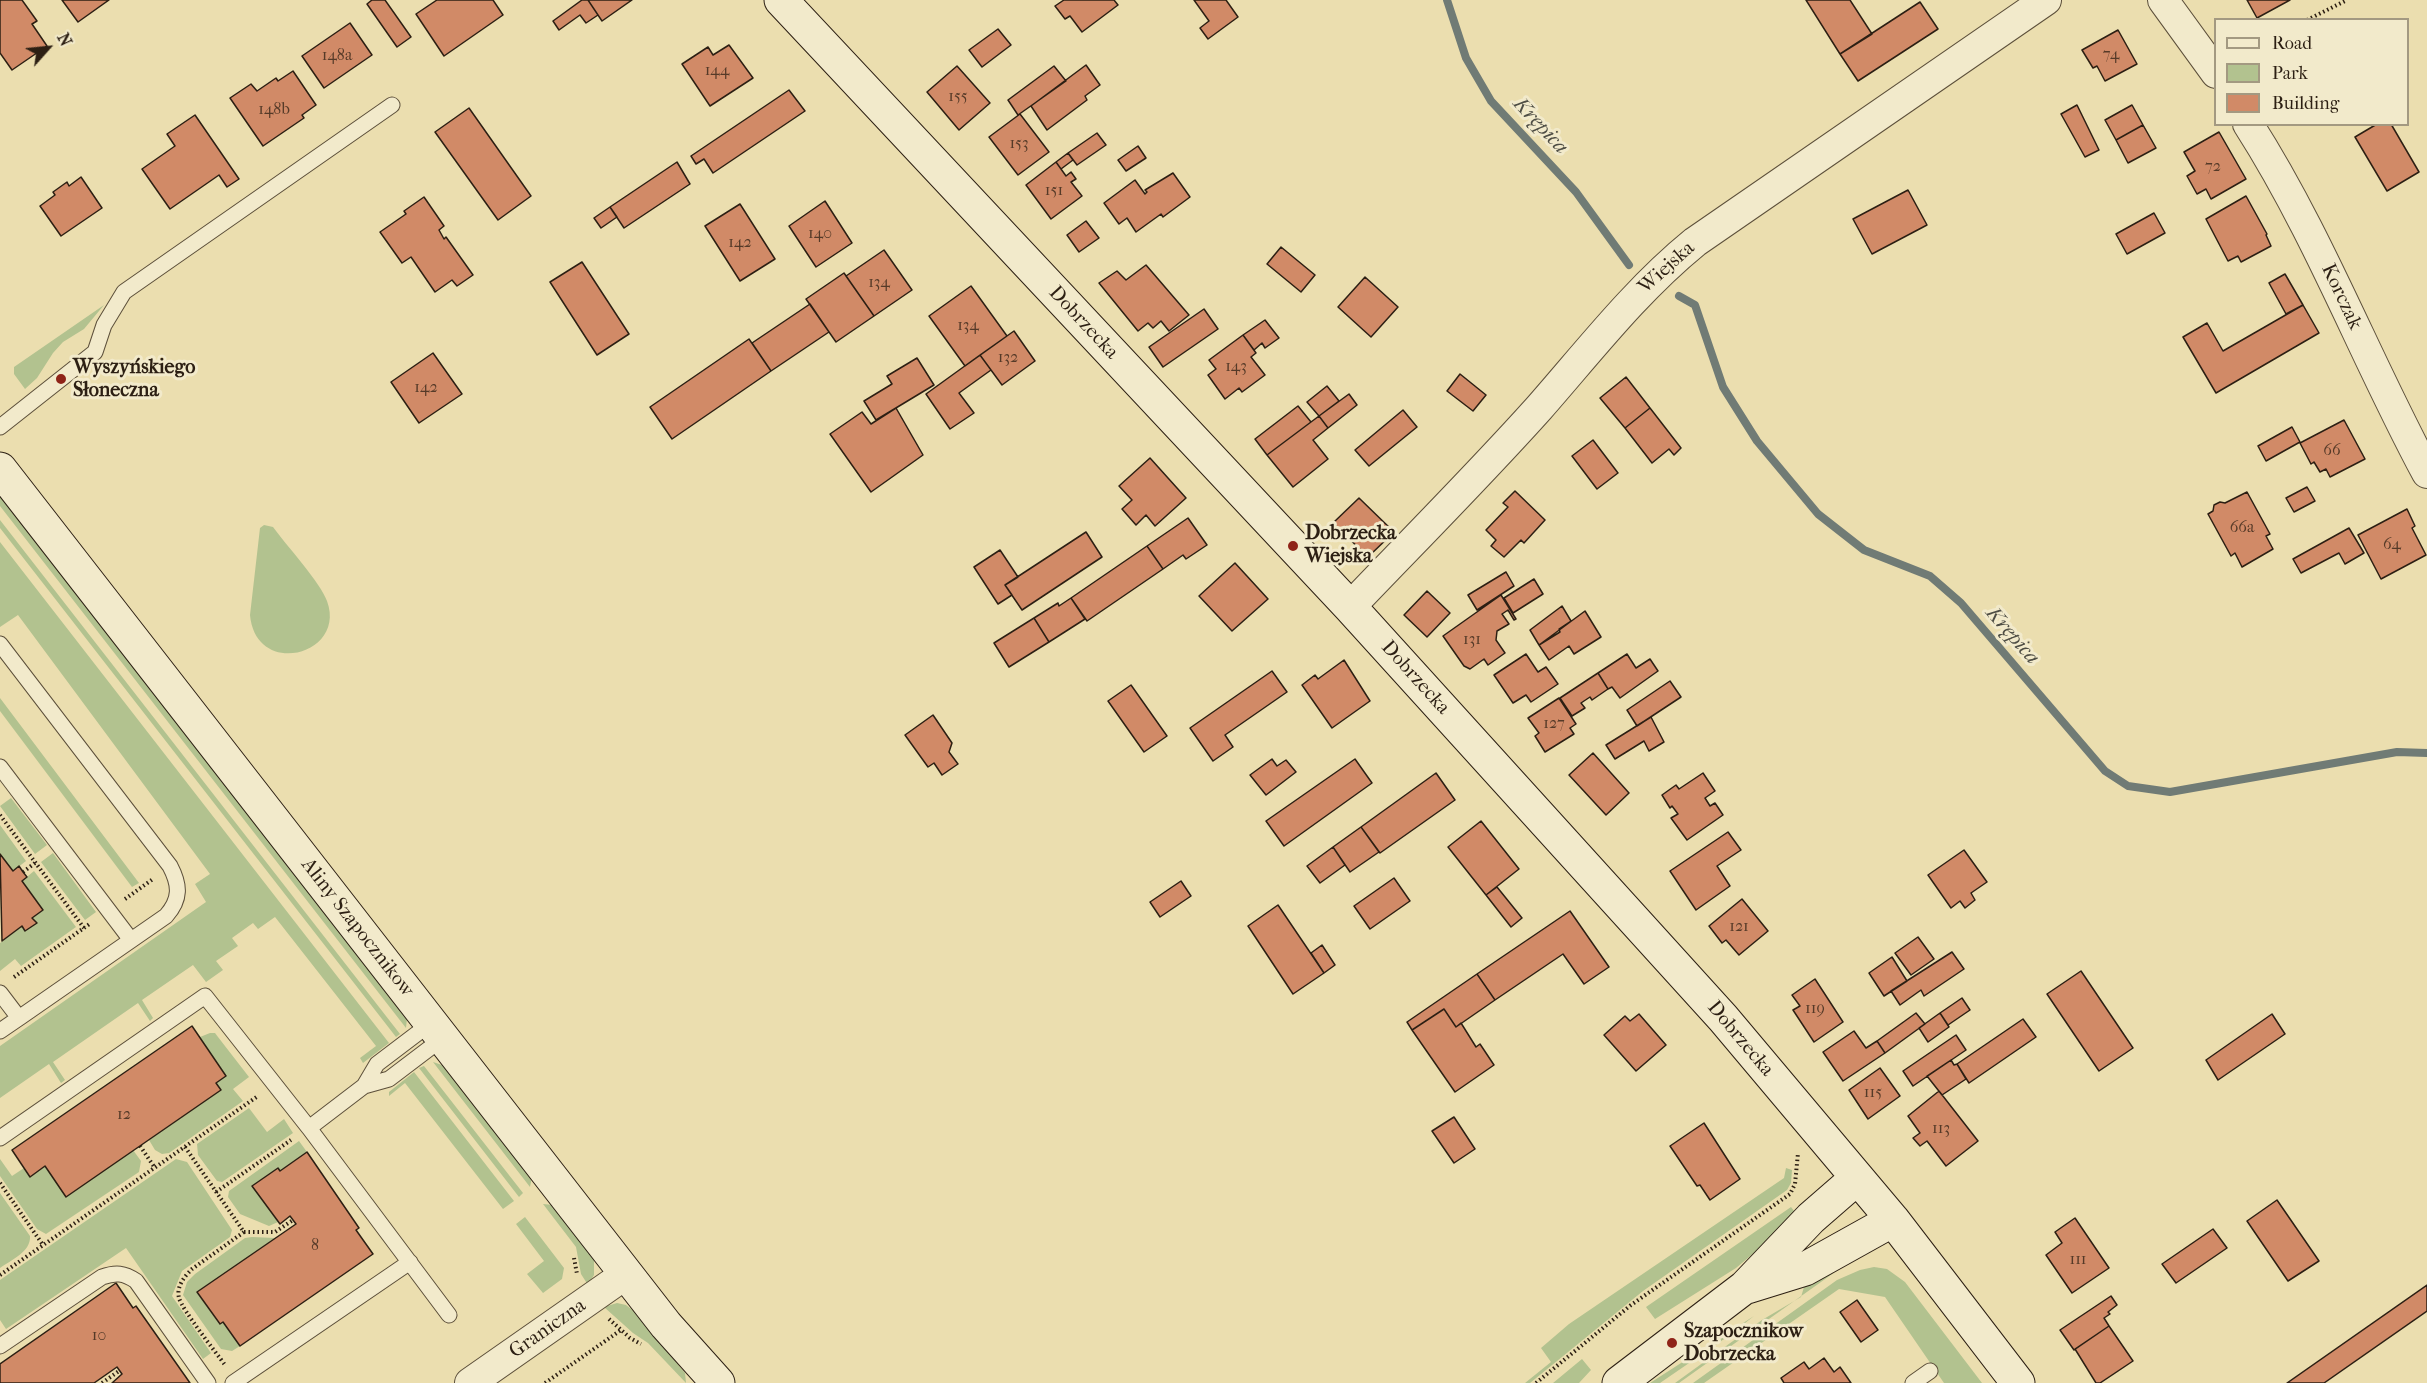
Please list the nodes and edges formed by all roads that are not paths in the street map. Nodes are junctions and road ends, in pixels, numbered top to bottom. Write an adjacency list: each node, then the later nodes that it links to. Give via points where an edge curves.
1 (781, 0): 10 (street, Dobrzecka)
2 (2046, 0): 10 (street, Wiejska, via 1666,265 1495,456)
3 (2163, 0): 4 (street)
4 (2214, 70)
5 (392, 105): 7 (lane, via 124,292 104,325 95,352)
6 (2249, 126): 9 (street, Korczak, via 2318,249 2384,392)
7 (0, 427)
8 (0, 469): 16 (street, Aliny Szapocznikow)
9 (2427, 473)
10 (1350, 607): 20 (street, Dobrzecka, via 1723,1018)
11 (0, 644): 13 (lane, via 170,866 179,889 173,908)
12 (0, 767): 13 (lane)
13 (131, 940): 15 (lane)
14 (5, 987): 15 (lane)
15 (19, 1018): 17 (lane)
16 (437, 1030): 18 (lane, via 377,1064 364,1086); 23 (street, Aliny Szapocznikow)
17 (0, 1031)
18 (309, 1128): 19 (lane, via 205,996); 22 (lane)
19 (0, 1138)
20 (1857, 1178): 21 (street, Dobrzecka); 24 (street, via 1811,1218)
21 (1893, 1220): 24 (street, via 1805,1269); 34 (street, Dobrzecka)
22 (410, 1262): 25 (lane); 28 (lane)
23 (626, 1274): 30 (street, Graniczna); 31 (street, Aliny Szapocznikow)
24 (1745, 1287): 32 (street)
25 (449, 1315)
26 (0, 1346): 29 (lane, via 102,1277 127,1275 136,1281)
27 (1930, 1371): 33 (lane)
28 (235, 1382)
29 (208, 1383)
30 (470, 1383)
31 (718, 1383)
32 (1619, 1383)
33 (1913, 1383)
34 (2018, 1383)

